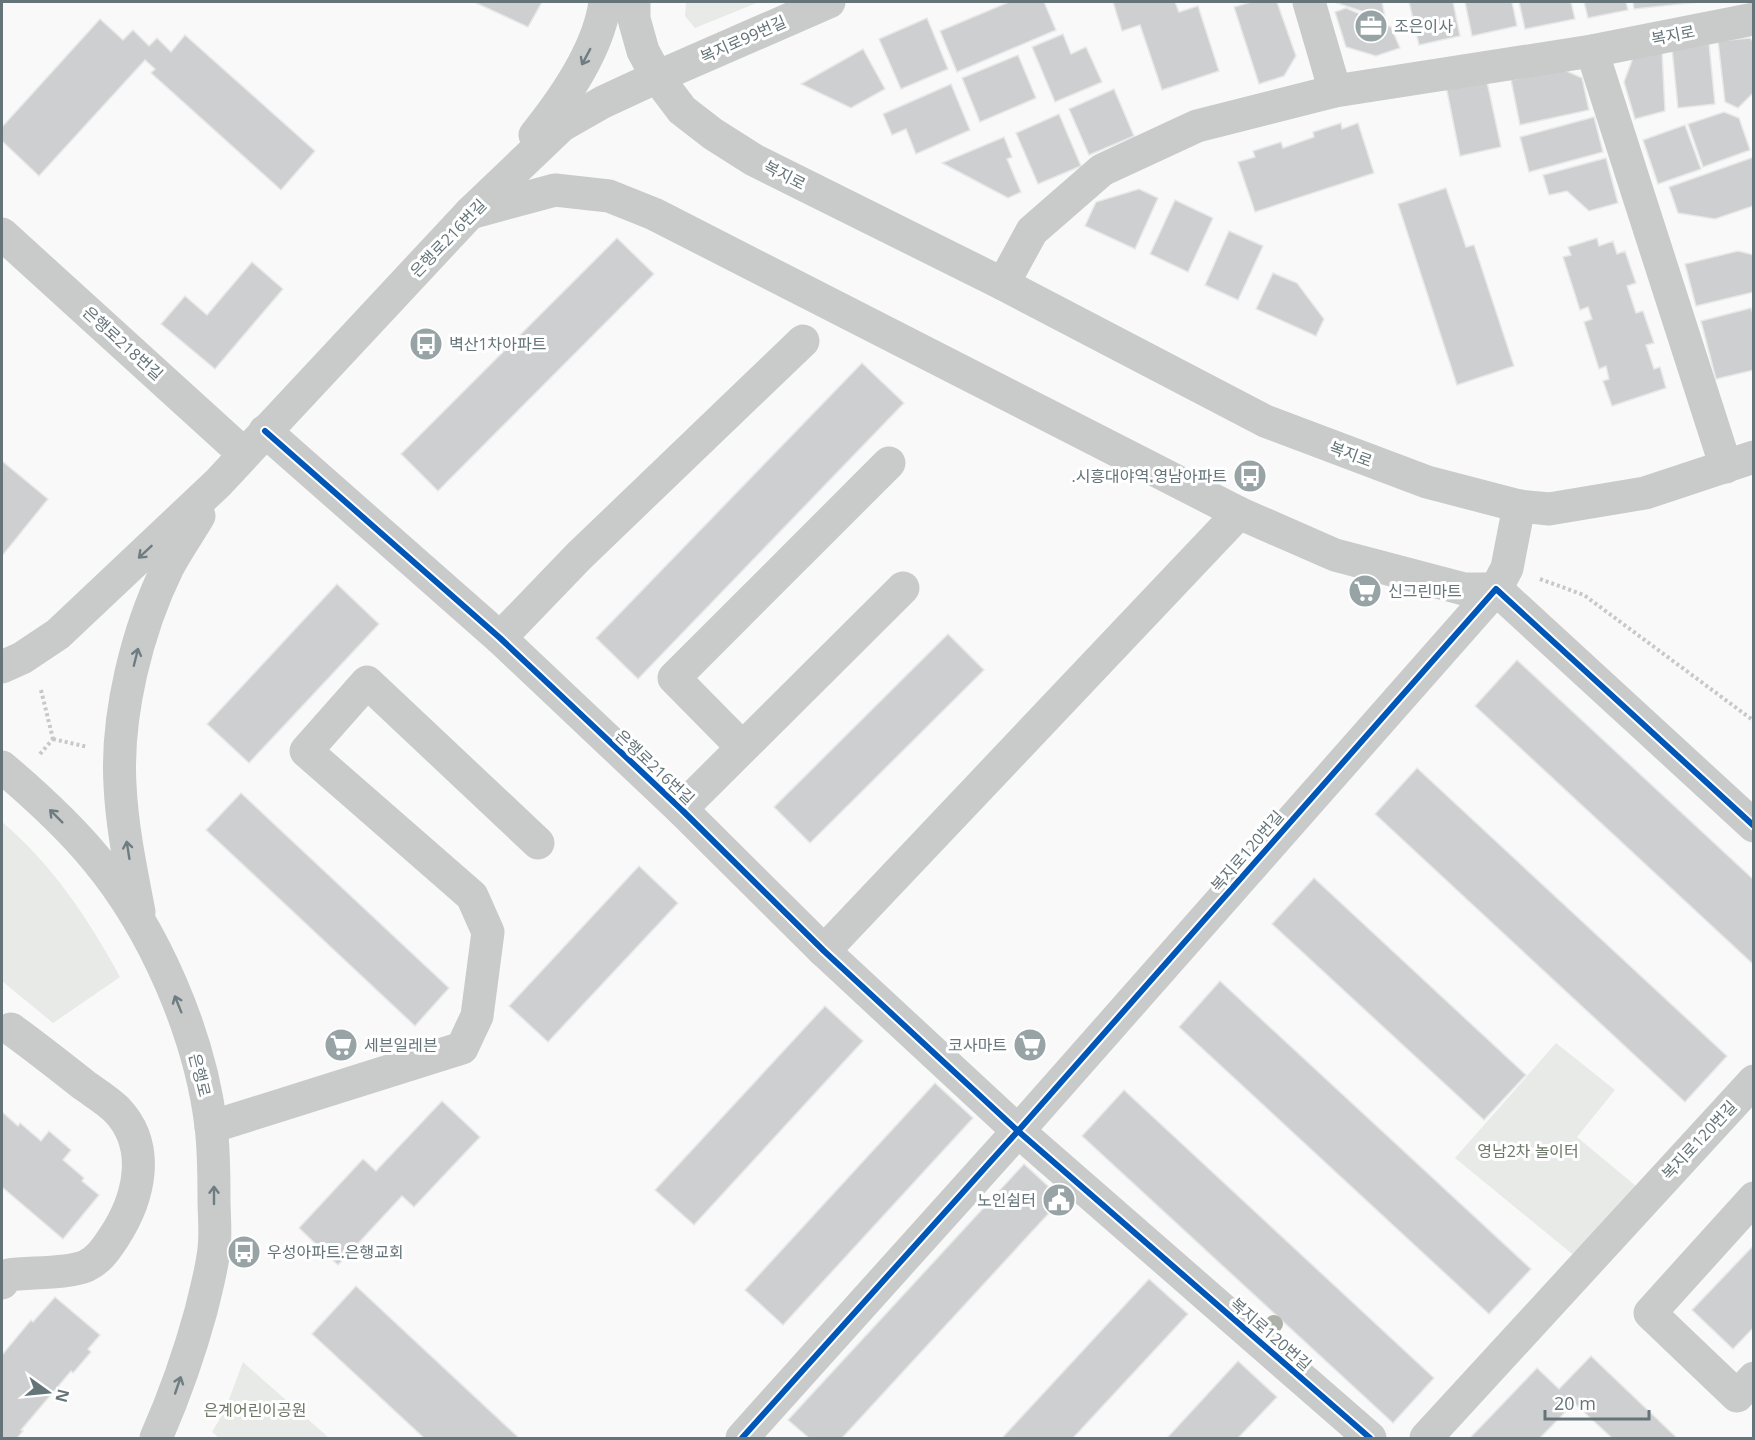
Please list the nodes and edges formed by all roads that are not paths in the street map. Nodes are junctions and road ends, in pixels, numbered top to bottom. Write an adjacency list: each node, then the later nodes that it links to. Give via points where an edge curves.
1 (605, 2): 9 (street, one-way to 9, via 589,53 576,76 548,119)
2 (634, 2): 7 (street, 복지로, via 643,51)
3 (829, 2): 7 (street, 복지로99번길)
4 (1309, 2): 8 (street)
5 (1754, 19): 6 (street, 복지로)
6 (1592, 51): 8 (street, 복지로); 14 (street, 복지로)
7 (657, 77): 9 (street, 은행로216번길, via 561,126); 11 (street, 복지로, via 682,110 745,154)
8 (1335, 91): 11 (street, 복지로, via 1197,126 1102,170 1032,231)
9 (470, 213): 13 (street, 은행로216번길); 18 (street, via 555,190 609,196 654,214)
10 (2, 234): 13 (street, 은행로218번길)
11 (1003, 284): 17 (street, 복지로, via 1265,422 1427,482)
12 (803, 341): 21 (street, via 579,556)
13 (255, 442): 16 (street, 은행로216번길); 21 (street, 은행로216번길)
14 (1739, 462): 17 (street, 복지로, via 1645,493 1549,508)
15 (889, 464): 23 (street, via 674,678)
16 (218, 483): 22 (street, one-way to 22, via 58,634); 28 (street, one-way to 16, via 121,794 121,727 148,615 168,567)
17 (1519, 506): 20 (street, 복지로120번길, via 1507,568)
18 (1239, 513): 20 (street, via 1335,555 1464,589); 29 (street)
19 (903, 588): 23 (street)
20 (1496, 589): 26 (street); 33 (street, 복지로120번길)
21 (500, 638): 25 (street, 은행로216번길)
22 (2, 667)
23 (742, 747): 25 (street)
24 (2, 767): 28 (street, 은행로, one-way to 24, via 96,860 47,807)
25 (681, 809): 29 (street, 은행로216번길)
26 (1754, 826)
27 (538, 843): 32 (street, via 367,682 306,752 472,896 488,932 477,1016 462,1048)
28 (143, 928): 32 (street, 은행로, one-way to 28, via 205,1092 179,1006)
29 (825, 951): 33 (street, 은행로216번길)
30 (11, 1029): 35 (street, via 117,1110 134,1135 139,1161 131,1208 98,1258 73,1270)
31 (1754, 1081): 40 (street, 복지로120번길)
32 (211, 1127): 38 (street, 은행로, one-way to 32, via 176,1391 208,1284 214,1248)
33 (1018, 1131): 37 (street, 복지로120번길); 39 (street, 복지로120번길)
34 (1754, 1198): 36 (street, via 1650,1313 1737,1396)
35 (4, 1276)
36 (1754, 1378)
37 (748, 1431)
38 (156, 1438)
39 (1370, 1438)
40 (1426, 1438)

